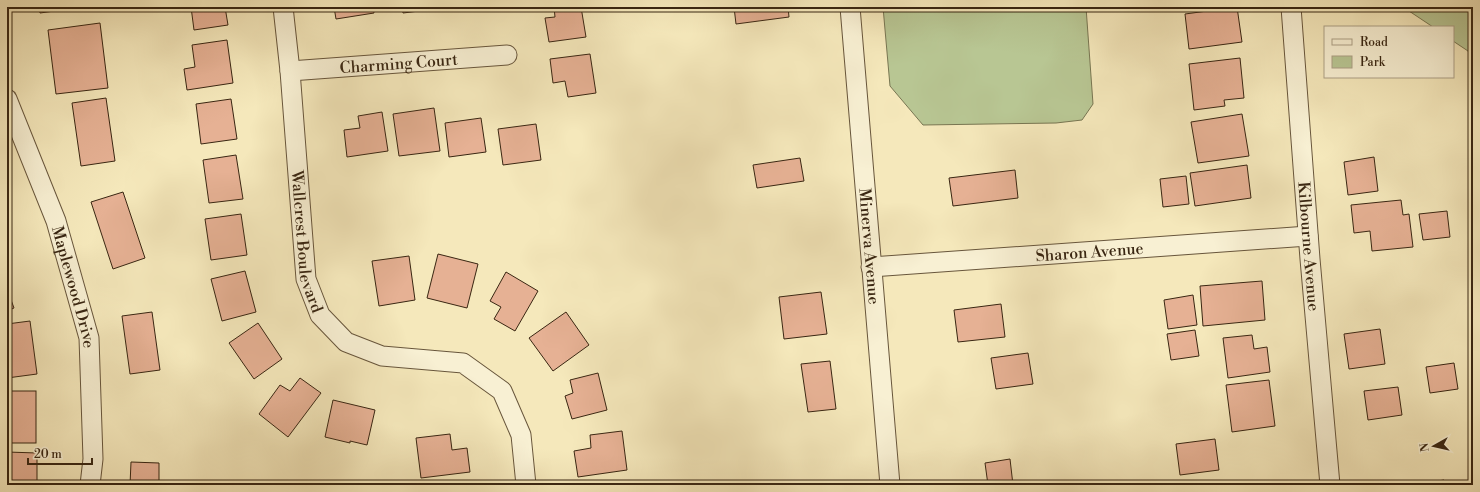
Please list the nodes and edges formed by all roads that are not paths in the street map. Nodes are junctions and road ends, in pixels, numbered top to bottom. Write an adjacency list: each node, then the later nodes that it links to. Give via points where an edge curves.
1 (283, 7): 5 (street, Wallcrest Boulevard)
2 (850, 7): 8 (street, Minerva Avenue)
3 (1291, 7): 7 (street, Kilbourne Avenue)
4 (507, 55): 5 (street, Charming Court)
5 (290, 71): 10 (street, Wallcrest Boulevard, via 306,279 320,315 346,342 382,356 463,363 502,391 521,435)
6 (7, 98): 9 (street, Maplewood Drive, via 56,221 89,338 92,460)
7 (1308, 236): 8 (street, Sharon Avenue); 12 (street, Kilbourne Avenue)
8 (871, 267): 11 (street, Minerva Avenue)
9 (90, 485)
10 (526, 485)
11 (890, 485)
12 (1330, 485)

